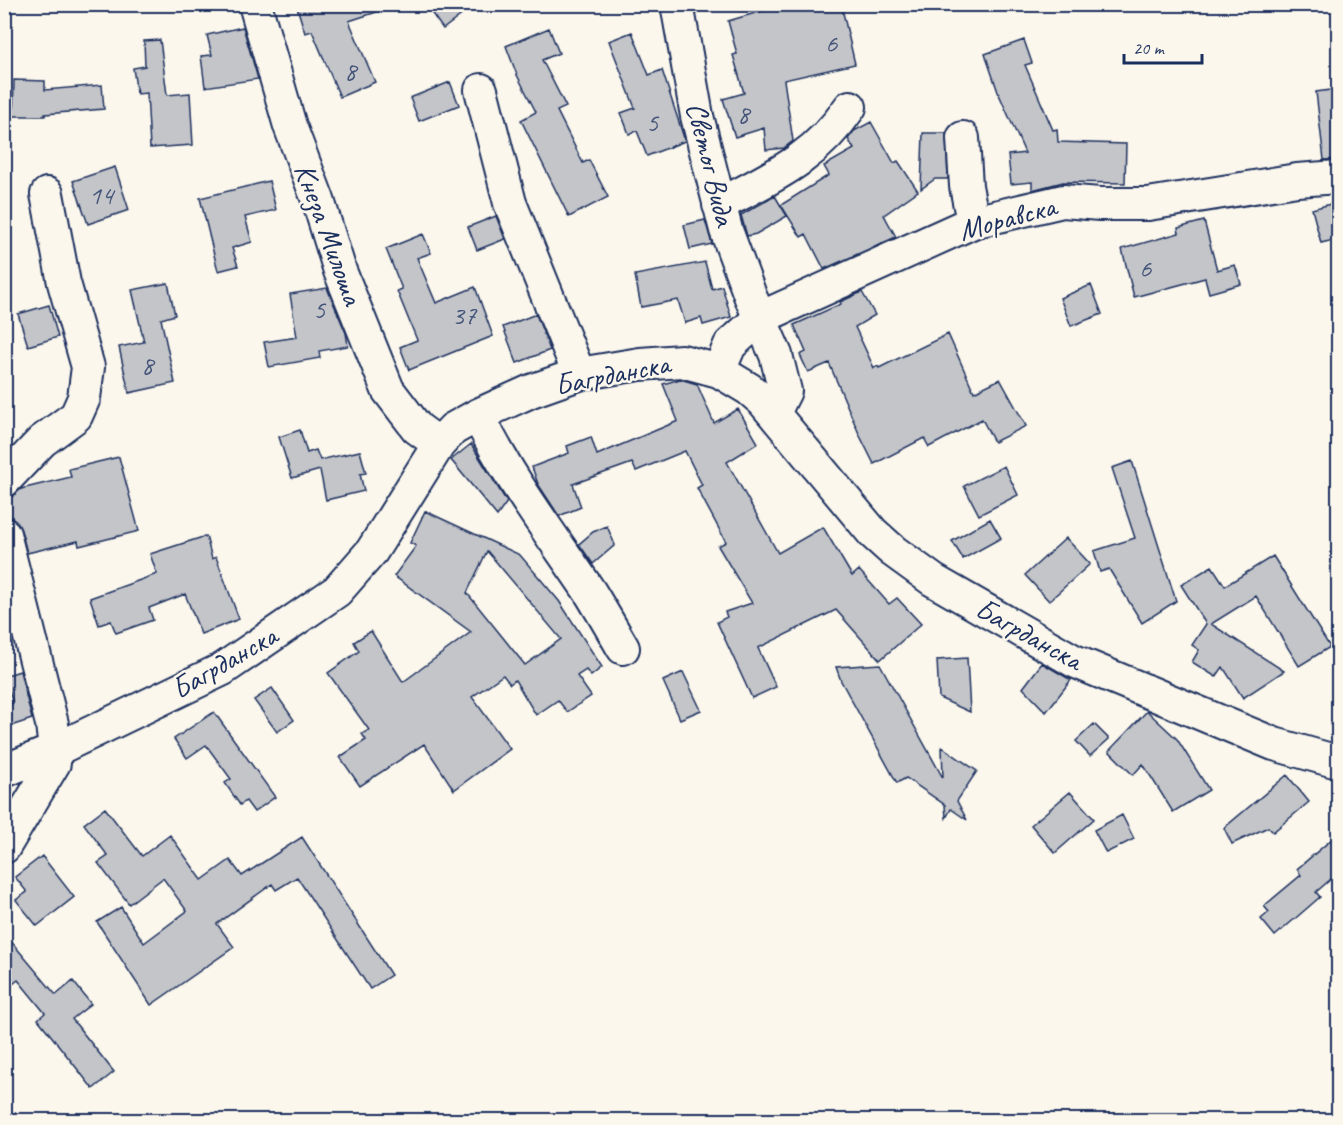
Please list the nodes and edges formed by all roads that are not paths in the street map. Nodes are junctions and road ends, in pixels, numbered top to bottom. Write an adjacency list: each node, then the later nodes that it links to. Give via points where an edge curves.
1 (255, 4): 15 (street, Кнеза Милоша, via 290,126 340,271 388,390 417,428)
2 (677, 4): 8 (street, Светог Вида, via 697,116)
3 (481, 90): 12 (street, via 510,203)
4 (850, 107): 8 (street, via 812,152)
5 (963, 138): 9 (street)
6 (1338, 177): 9 (street, Моравска, via 1148,204 1063,201)
7 (47, 194): 16 (street, via 64,283 88,367 84,398 76,416 42,441)
8 (719, 205): 10 (street, Светог Вида)
9 (973, 222): 10 (street, Моравска)
10 (760, 318): 11 (street, Моравска, via 730,345); 13 (street, Светог Вида, via 776,355 785,391)
11 (719, 371): 12 (street, Багрданска, via 682,361); 13 (street, Багрданска, via 749,389)
12 (579, 374): 14 (street, Багрданска)
13 (774, 413): 20 (street, Багрданска, via 873,533 933,580 1074,661 1274,744)
14 (478, 415): 15 (street, Багрданска, via 453,429); 18 (street, via 492,444)
15 (439, 444): 19 (street, Багрданска, via 372,551 337,591 223,669)
16 (4, 481)
17 (4, 534): 19 (street)
18 (623, 648)
19 (56, 750): 21 (street, Багрданска); 22 (street, via 54,762)
20 (1338, 762)
21 (4, 771)
22 (7, 838)

